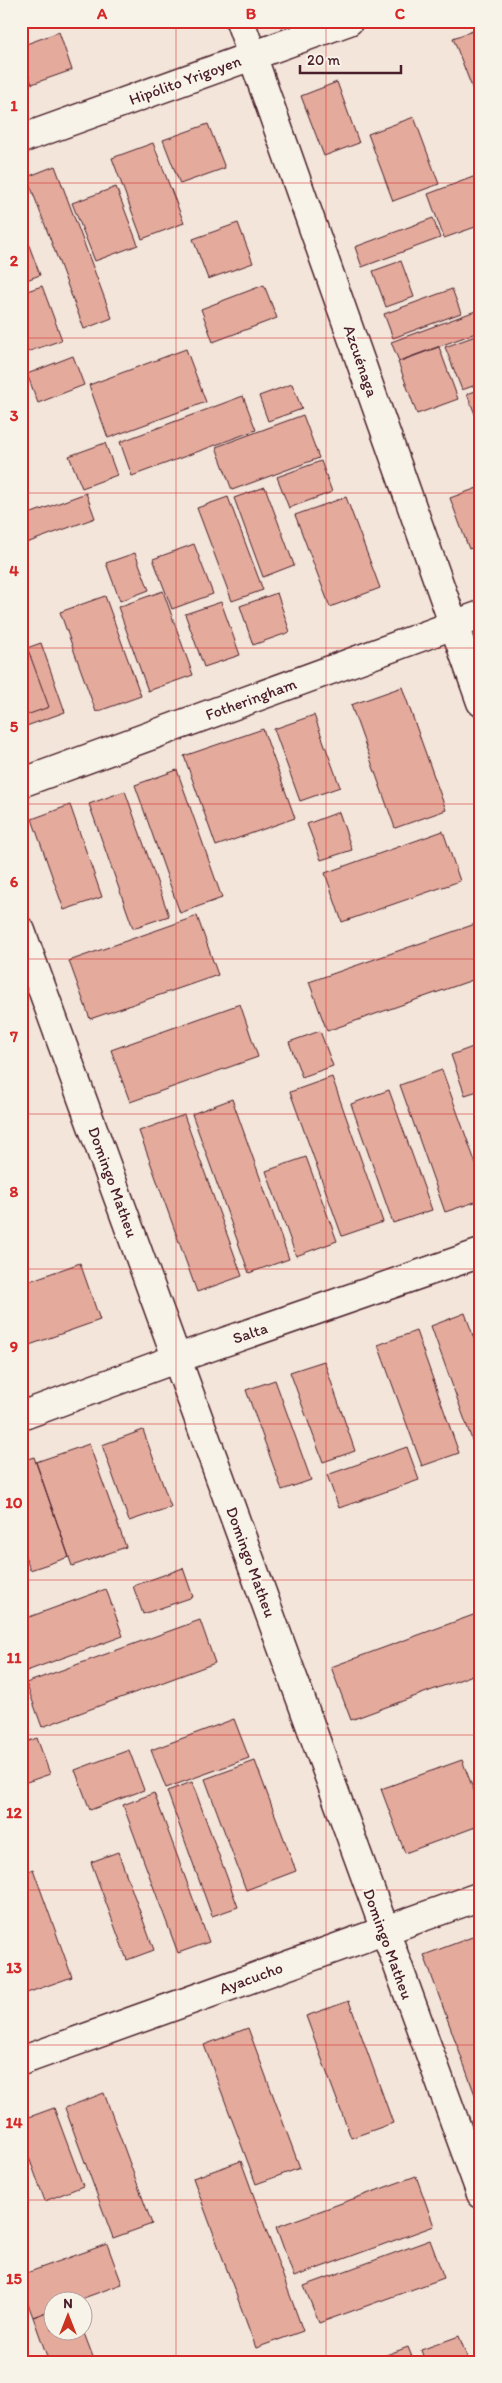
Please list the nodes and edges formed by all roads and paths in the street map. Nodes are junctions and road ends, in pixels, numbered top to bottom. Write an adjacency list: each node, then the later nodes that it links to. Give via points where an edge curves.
1 (240, 21): 3 (street, Azcuénaga)
2 (348, 21): 3 (street, Hipólito Yrigoyen)
3 (253, 56): 4 (street, Hipólito Yrigoyen); 6 (street, Azcuénaga)
4 (21, 139)
5 (481, 615): 6 (street, Fotheringham)
6 (453, 625): 7 (street, Azcuénaga); 8 (street, Fotheringham)
7 (481, 702)
8 (21, 783)
9 (21, 931): 11 (street, Domingo Matheu)
10 (481, 1253): 11 (street, Salta)
11 (178, 1358): 12 (street, Salta); 14 (street, Domingo Matheu)
12 (21, 1416)
13 (481, 1896): 14 (street, Ayacucho)
14 (382, 1930): 15 (street, Ayacucho); 16 (street, Domingo Matheu)
15 (21, 2061)
16 (481, 2194)

